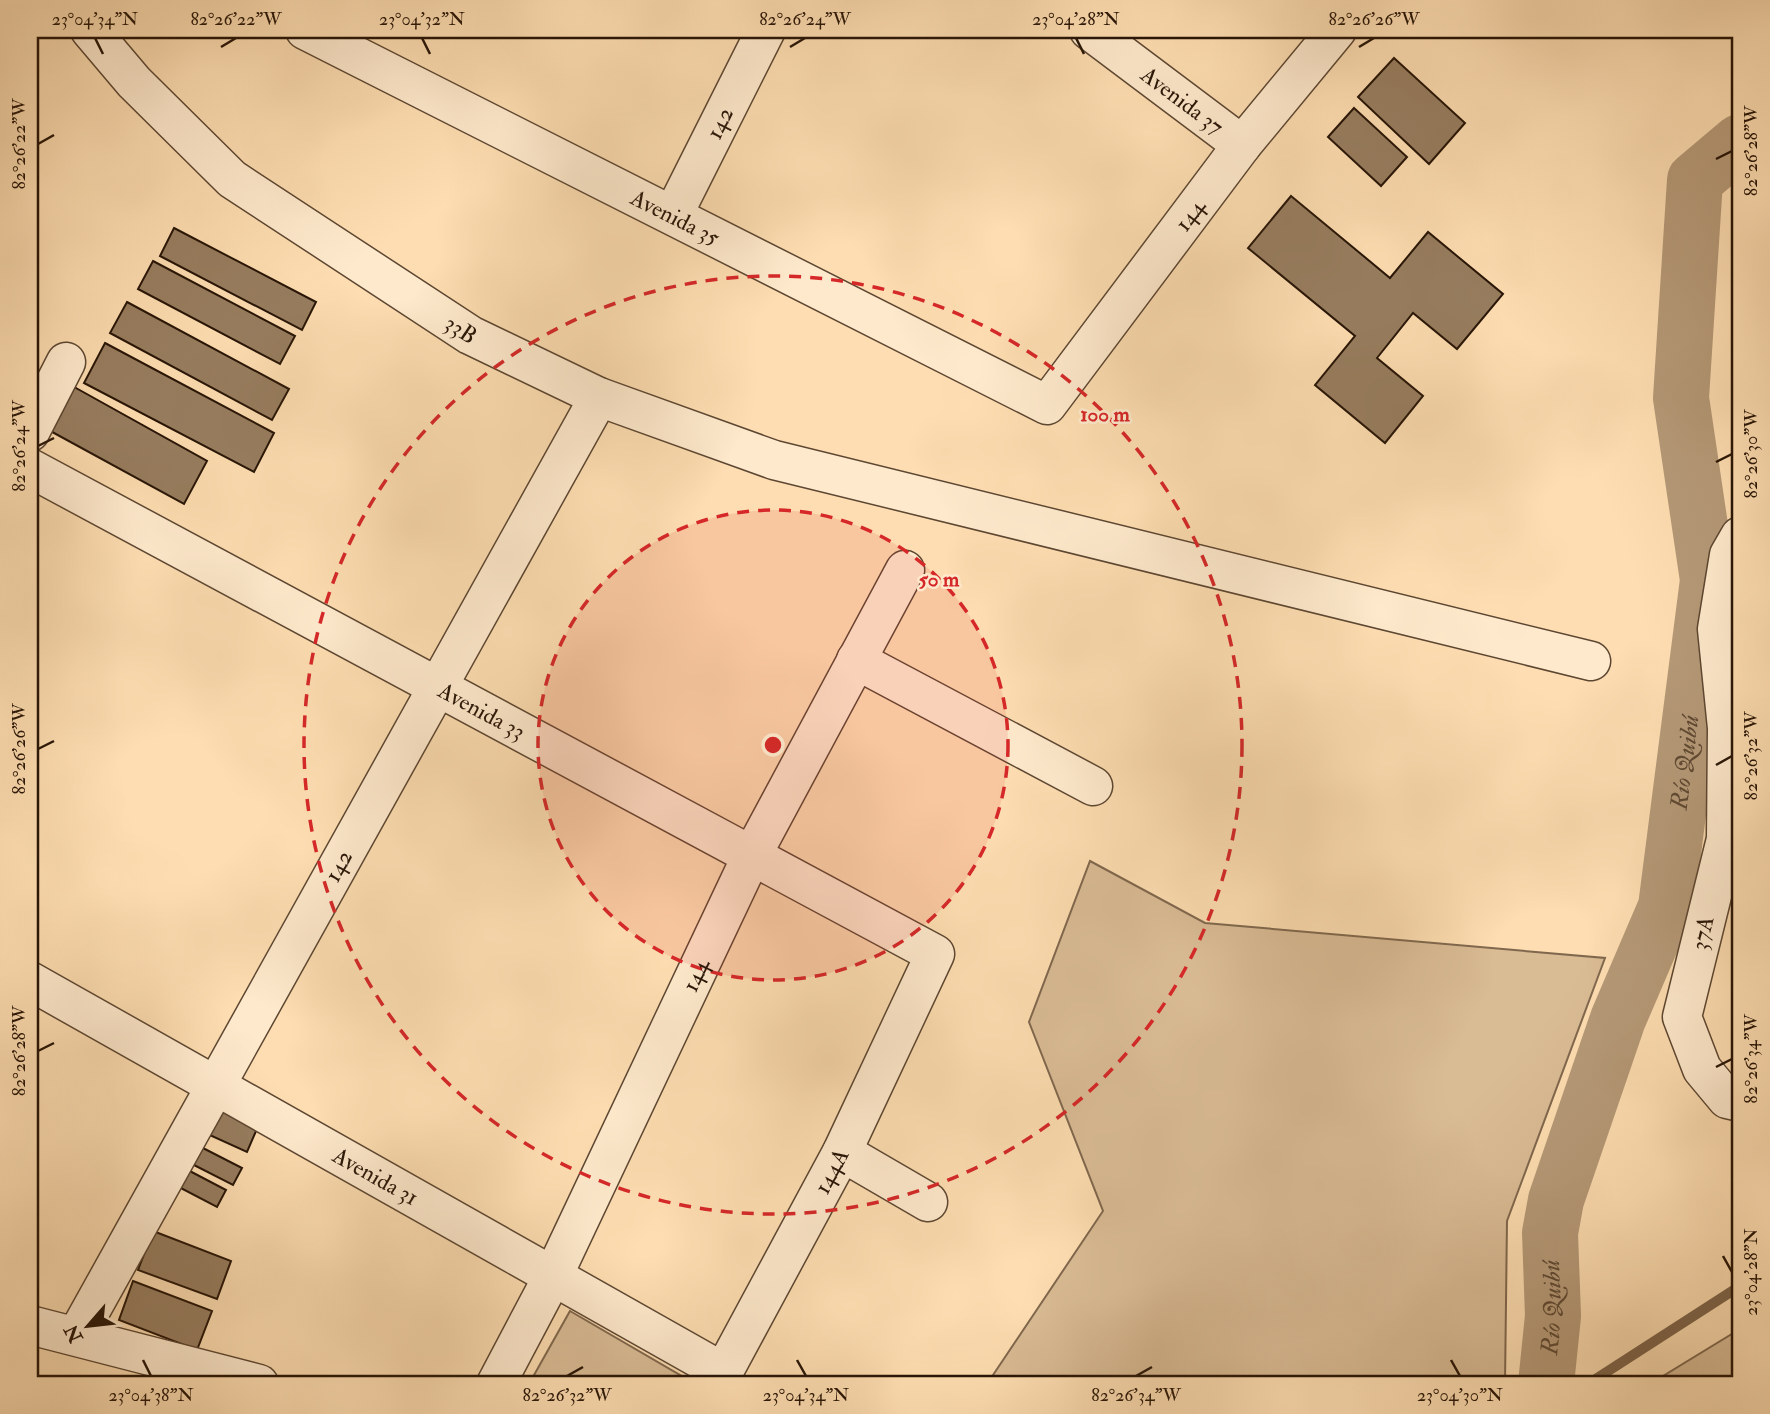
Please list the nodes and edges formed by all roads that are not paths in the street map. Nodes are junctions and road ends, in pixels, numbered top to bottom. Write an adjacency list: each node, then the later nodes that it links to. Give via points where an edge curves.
1 (90, 30): 9 (street, 33B, via 134,82 232,179 470,335)
2 (305, 30): 7 (street, Avenida 35)
3 (766, 30): 7 (street, 142)
4 (1089, 30): 6 (street, Avenida 37)
5 (1338, 30): 6 (street, 144)
6 (1242, 145): 10 (street, 144)
7 (673, 215): 10 (street, Avenida 35)
8 (66, 362): 11 (street)
9 (599, 397): 16 (street, 33B, via 774,460); 17 (street, 142)
10 (1046, 405)
11 (30, 432)
12 (30, 468): 17 (street, Avenida 33)
13 (1740, 537): 23 (street, 37A, via 1729,555 1717,629 1727,727 1726,839 1682,1017 1702,1069 1727,1099)
14 (905, 570): 15 (street, 144)
15 (856, 660): 18 (street); 19 (street, 144)
16 (1591, 660)
17 (438, 688): 19 (street, Avenida 33); 22 (street, 142)
18 (1093, 786)
19 (752, 855): 20 (street, Avenida 33); 26 (street, 144)
20 (935, 954): 24 (street, 144A)
21 (30, 981): 22 (street, Avenida 31)
22 (216, 1086): 26 (street, Avenida 31); 28 (street, 142)
23 (1740, 1102)
24 (842, 1152): 25 (street); 29 (street, 144A)
25 (928, 1202)
26 (553, 1276): 29 (street, Avenida 31); 31 (street, 144)
27 (30, 1325): 28 (street)
28 (77, 1335): 30 (street)
29 (720, 1378)
30 (258, 1384)
31 (496, 1384)

